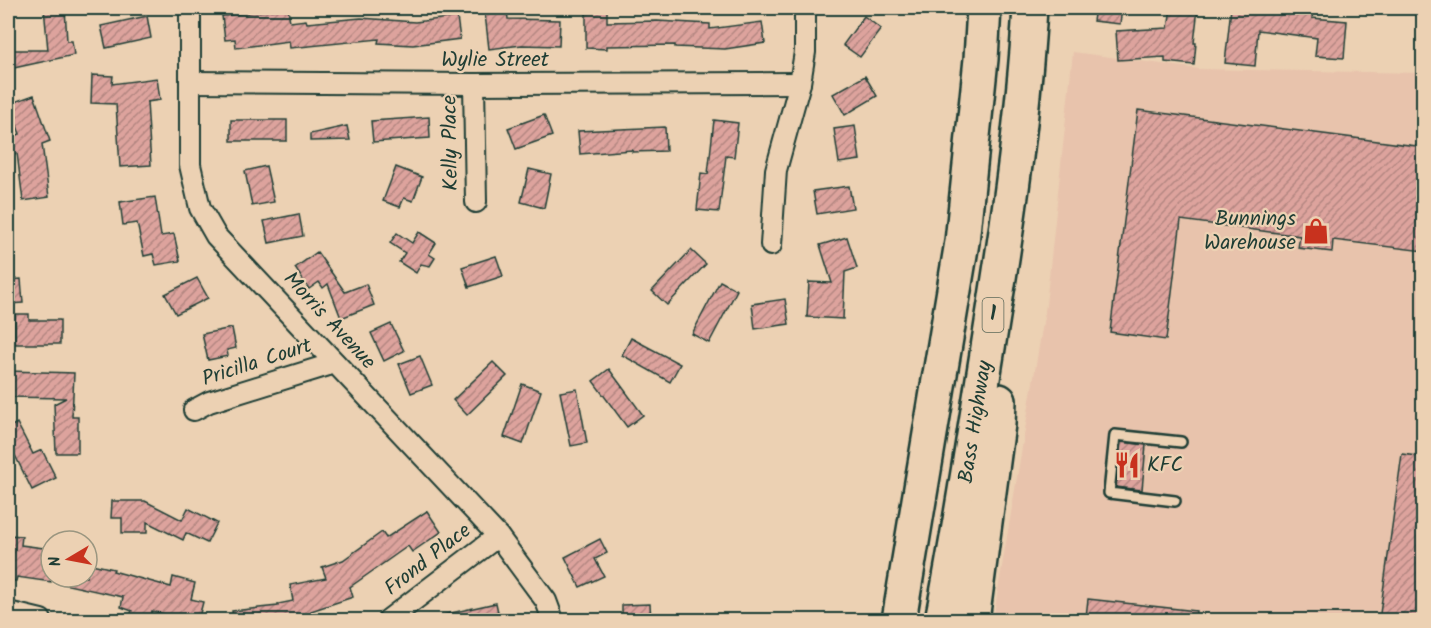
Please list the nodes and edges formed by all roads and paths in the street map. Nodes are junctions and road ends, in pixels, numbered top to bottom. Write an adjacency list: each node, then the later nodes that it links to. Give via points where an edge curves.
1 (190, 8): 5 (street, Morris Avenue)
2 (805, 8): 6 (street)
3 (984, 8): 20 (highway, Bass Highway / 1, via 962,242)
4 (1030, 8): 9 (highway, Bass Highway / 1, via 1027,66)
5 (190, 82): 7 (street, Wylie Street); 11 (street, Morris Avenue, via 190,165 200,208 216,236)
6 (800, 83): 7 (street, Wylie Street); 10 (street, via 776,170)
7 (474, 84): 8 (street, Kelly Place)
8 (476, 202)
9 (1005, 244): 21 (highway, Bass Highway / 1); 22 (highway, via 998,424)
10 (771, 245)
11 (335, 363): 12 (street, Pricilla Court); 15 (street, Morris Avenue)
12 (194, 410)
13 (1181, 442): 14 (lane, via 1115,435 1109,493)
14 (1175, 501)
15 (498, 536): 18 (street, Frond Place); 19 (street, Morris Avenue, via 546,600)
16 (8, 612): 17 (street)
17 (42, 621)
18 (388, 621)
19 (553, 621)
20 (898, 621)
21 (942, 621)
22 (972, 621)

